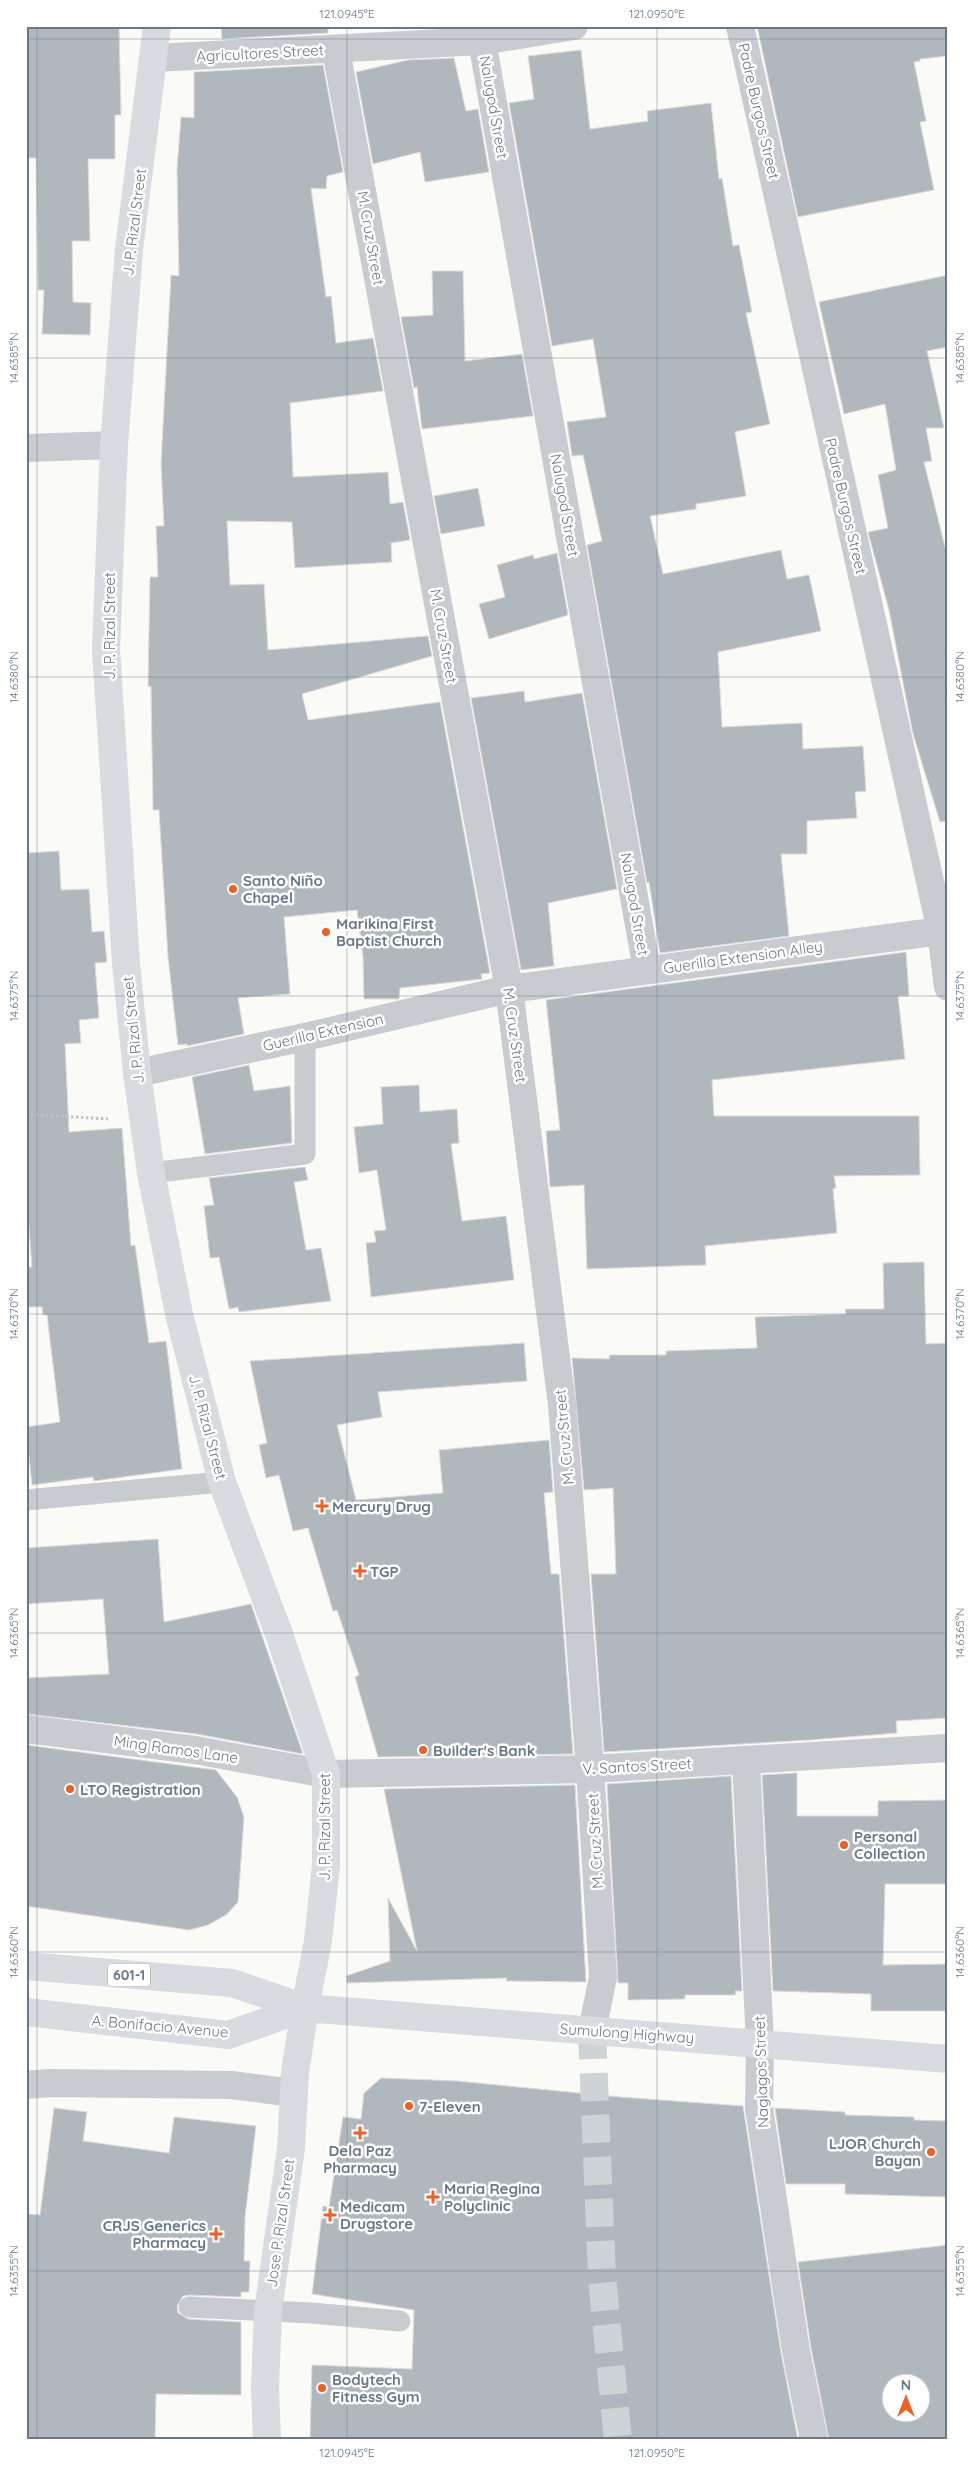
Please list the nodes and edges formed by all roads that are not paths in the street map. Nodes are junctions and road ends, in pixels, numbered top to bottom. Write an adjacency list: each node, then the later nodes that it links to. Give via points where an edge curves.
1 (157, 26): 6 (main road, J. P. Rizal Street)
2 (574, 26): 4 (street, Agricultores Street)
3 (740, 26): 9 (street, Padre Burgos Street)
4 (482, 41): 5 (street, Agricultores Street); 10 (street, Nalugod Street)
5 (336, 50): 6 (street, Agricultores Street); 12 (street, M. Cruz Street)
6 (154, 58): 7 (main road, J. P. Rizal Street, via 129,249)
7 (114, 446): 8 (street); 14 (main road, J. P. Rizal Street, via 106,649 126,962)
8 (26, 448)
9 (944, 931): 10 (street, Guerilla Extension Alley); 11 (street, Padre Burgos Street)
10 (647, 970): 12 (street, Guerilla Extension Alley)
11 (948, 987)
12 (509, 989): 13 (street, Guerilla Extension); 21 (street, M. Cruz Street, via 562,1405)
13 (305, 1037): 14 (street, Guerilla Extension); 15 (lane, via 305,1154)
14 (137, 1074): 15 (main road, J. P. Rizal Street)
15 (151, 1173): 16 (main road, J. P. Rizal Street, via 179,1314)
16 (222, 1482): 17 (lane); 22 (main road, J. P. Rizal Street, via 279,1634)
17 (26, 1500)
18 (26, 1729): 22 (street, Ming Ramos Lane, via 195,1750)
19 (948, 1748): 20 (street, V. Santos Street)
20 (746, 1760): 21 (street, V. Santos Street); 27 (street, Naglagos Street)
21 (590, 1769): 22 (street, V. Santos Street); 26 (street, M. Cruz Street, via 603,1977)
22 (326, 1774): 24 (main road, J. P. Rizal Street, via 326,1865 318,1941)
23 (26, 1966): 24 (main road, 601-1, via 232,1983)
24 (305, 2008): 25 (main road, A. Bonifacio Avenue / 601-1, via 228,2035); 26 (main road, Sumulong Highway / 601-1); 30 (main road, Jose P. Rizal Street)
25 (26, 2012)
26 (592, 2031): 27 (main road, Sumulong Highway / 601-1)
27 (760, 2043): 28 (main road, Sumulong Highway / 601-1); 35 (street, Naglagos Street, via 759,2108 796,2351)
28 (948, 2059)
29 (26, 2086): 30 (street, via 49,2083 232,2085)
30 (293, 2093): 32 (main road, Jose P. Rizal Street, via 291,2148)
31 (189, 2306): 32 (lane)
32 (268, 2311): 33 (lane); 34 (main road, Jose P. Rizal Street)
33 (400, 2321)
34 (267, 2440)
35 (814, 2440)

